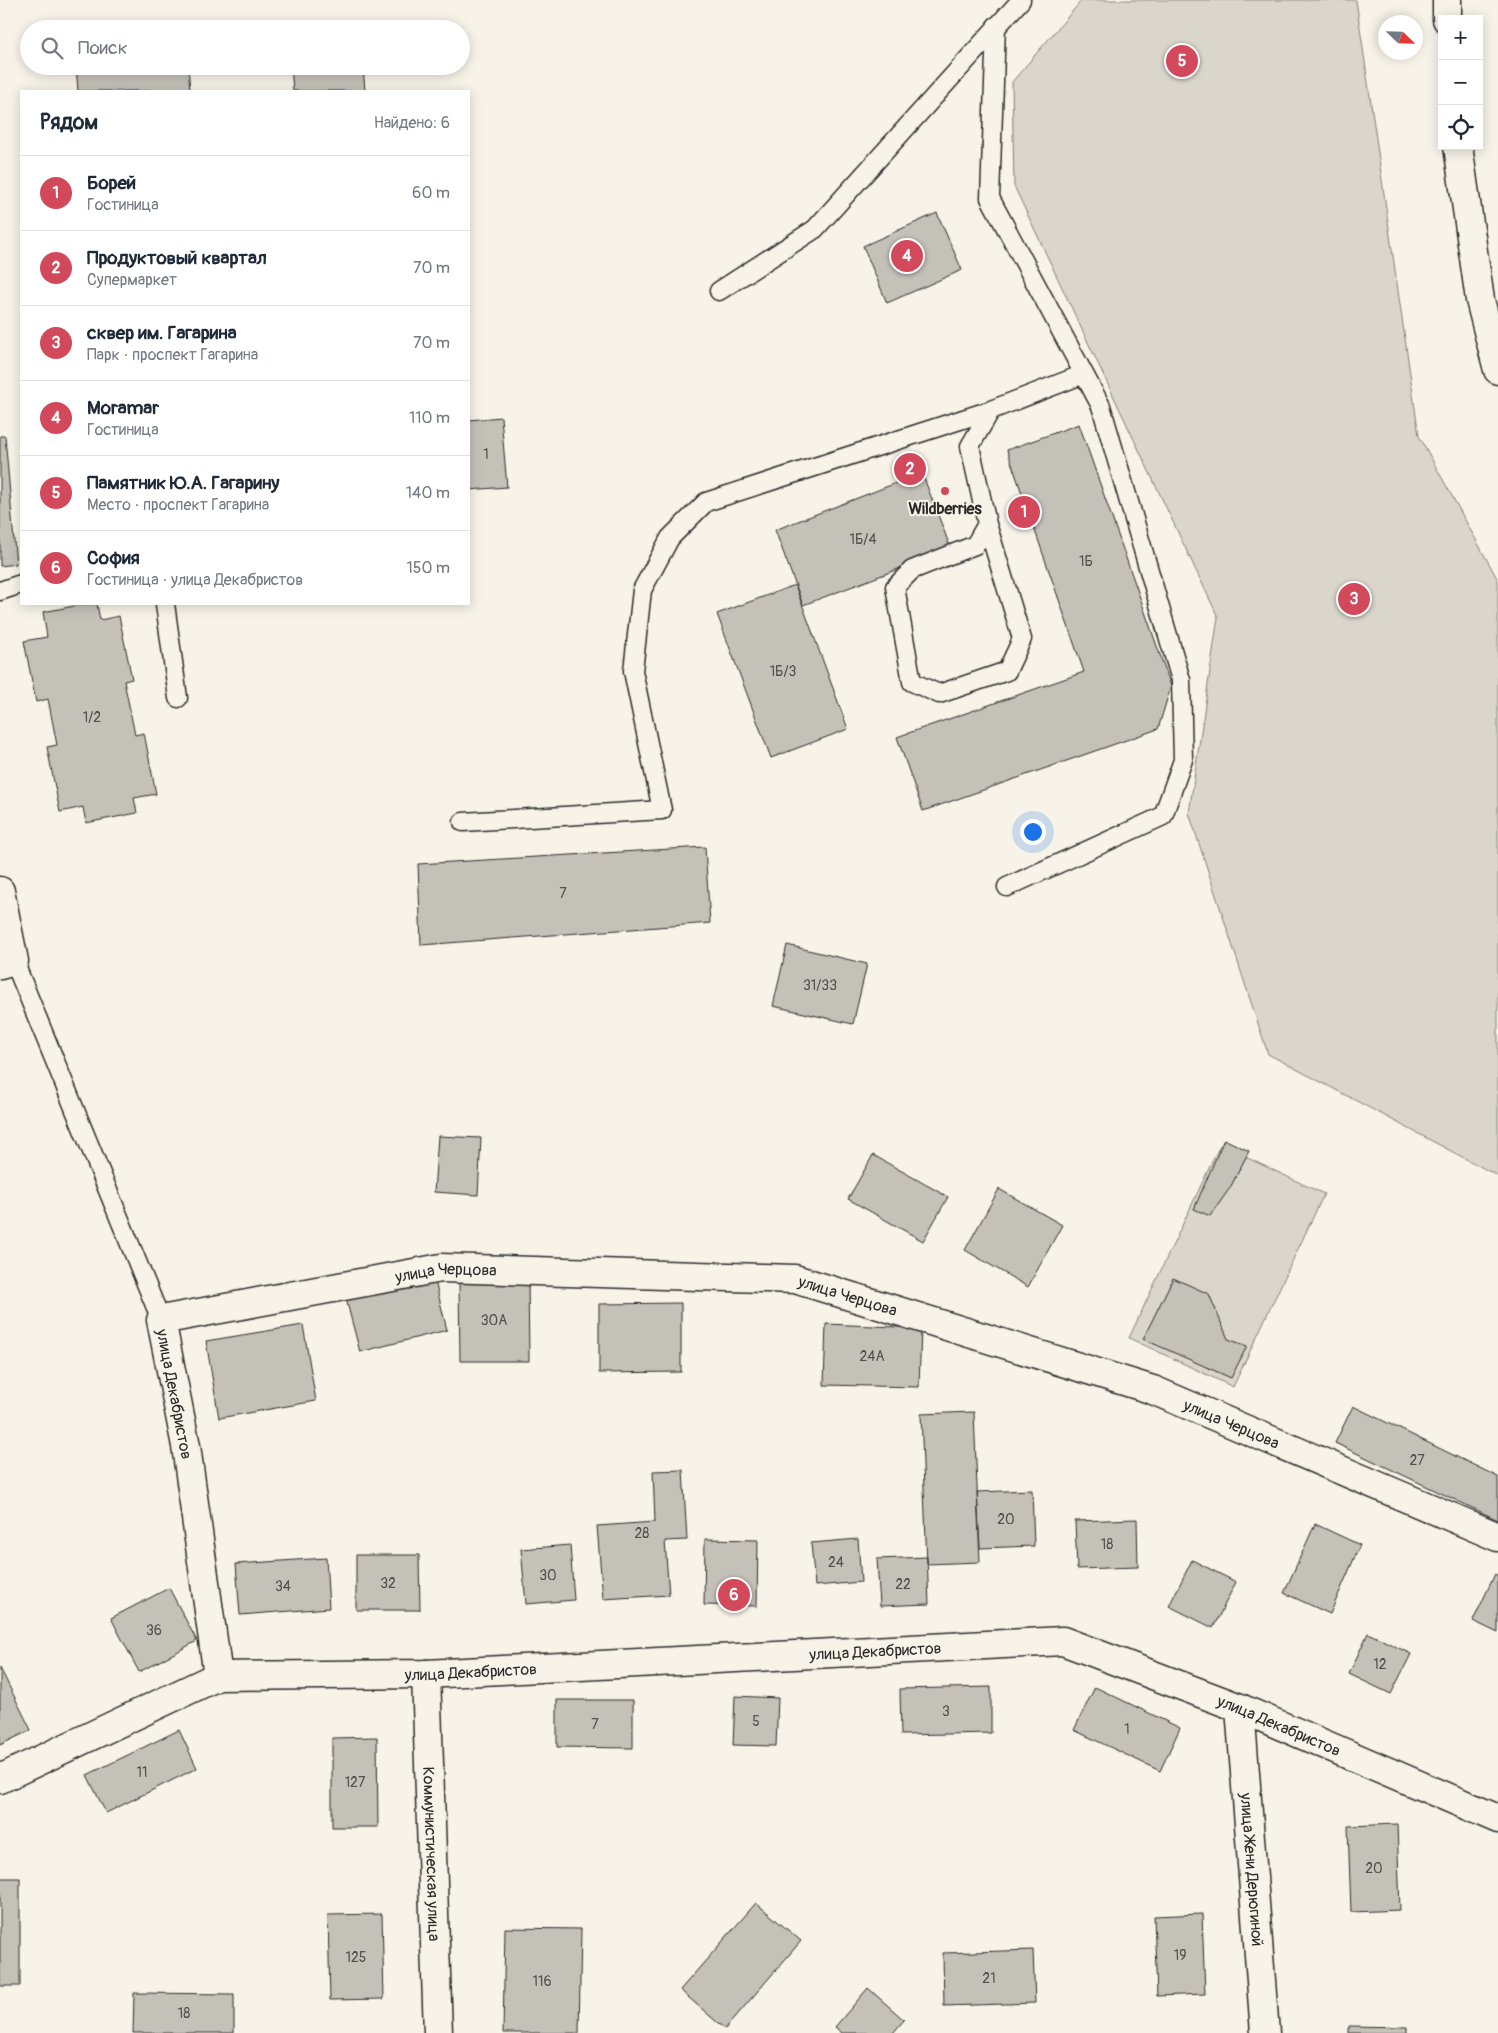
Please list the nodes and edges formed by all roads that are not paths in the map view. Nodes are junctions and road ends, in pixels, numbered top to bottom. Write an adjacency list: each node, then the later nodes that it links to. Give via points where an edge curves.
1 (1021, 0): 4 (lane)
2 (1447, 0): 3 (street)
3 (1447, 15)
4 (996, 26): 6 (lane, via 814,229); 8 (lane, via 990,198)
5 (1459, 150): 7 (street, via 1480,300)
6 (718, 291)
7 (1498, 370)
8 (1084, 374): 9 (lane); 16 (lane, via 1101,406 1181,680 1183,760 1163,816)
9 (991, 410): 10 (lane, via 970,446); 15 (lane, via 706,502 670,538 642,590 633,671 662,810)
10 (987, 524): 10 (lane, via 975,545 912,570 895,587 912,682 939,694 1007,671 1022,639)
11 (20, 584): 12 (lane)
12 (0, 591)
13 (165, 605): 14 (lane)
14 (178, 698)
15 (463, 822)
16 (1007, 888)
17 (0, 891): 18 (street)
18 (7, 963): 19 (lane)
19 (161, 1320): 20 (street, улица Черцова, via 440,1268 795,1280 1152,1390); 22 (street, улица Декабристов, via 186,1446)
20 (1498, 1537)
21 (426, 1674): 22 (street, улица Декабристов); 23 (street, улица Декабристов, via 1063,1640); 26 (street, Коммунистическая улица)
22 (218, 1676): 24 (street, улица Декабристов)
23 (1240, 1708): 25 (street, улица Декабристов); 27 (street, улица Жени Дерюгиной)
24 (0, 1779)
25 (1498, 1819)
26 (438, 2033)
27 (1265, 2033)

